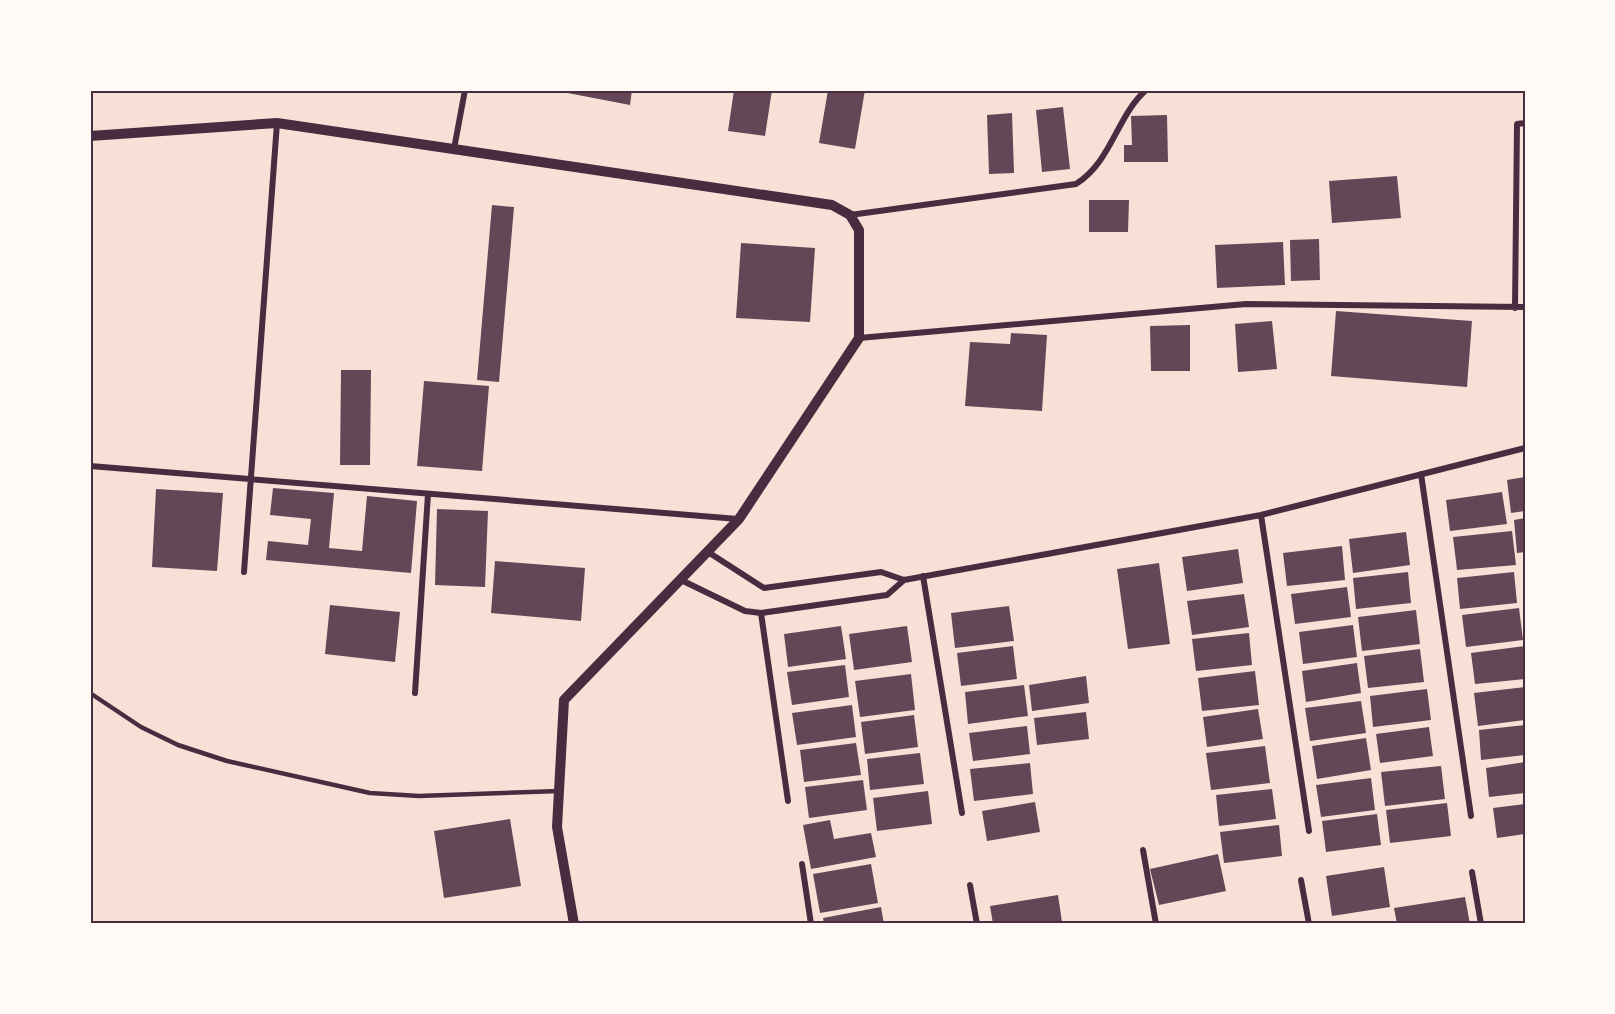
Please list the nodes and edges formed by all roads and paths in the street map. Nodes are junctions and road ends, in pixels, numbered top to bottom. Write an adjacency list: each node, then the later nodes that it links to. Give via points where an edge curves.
1 (465, 90): 6 (street)
2 (1146, 90): 7 (street, via 1127,110 1103,159 1076,184)
3 (277, 123): 5 (street); 6 (street); 14 (street)
4 (1525, 123): 9 (street, via 1516,124)
5 (90, 136)
6 (454, 148): 7 (street, via 832,205)
7 (850, 215): 10 (street, via 859,230)
8 (1525, 307): 9 (street)
9 (1515, 308): 10 (street, via 1246,304)
10 (859, 338): 17 (street)
11 (1525, 448): 13 (street)
12 (90, 466): 14 (street)
13 (1421, 474): 16 (street); 29 (street)
14 (249, 479): 15 (street); 19 (street)
15 (428, 494): 17 (street); 25 (street)
16 (1261, 515): 20 (street); 30 (street)
17 (739, 519): 18 (street)
18 (708, 552): 21 (street); 22 (street, via 764,588 881,572)
19 (244, 572)
20 (923, 576): 22 (street); 28 (street)
21 (681, 580): 23 (street, via 745,611); 26 (street, via 564,700)
22 (904, 580): 23 (street, via 887,595)
23 (761, 613): 27 (street)
24 (90, 693): 26 (lane, via 141,727 178,745 227,761 370,793 419,796)
25 (415, 693)
26 (559, 791): 36 (street, via 557,827)
27 (788, 801)
28 (962, 813)
29 (1471, 816)
30 (1308, 831)
31 (1143, 850): 39 (street)
32 (801, 864): 37 (street)
33 (1472, 872): 41 (street)
34 (1301, 880): 40 (street)
35 (970, 885): 38 (street)
36 (574, 924)
37 (811, 924)
38 (977, 924)
39 (1156, 924)
40 (1309, 924)
41 (1481, 924)

